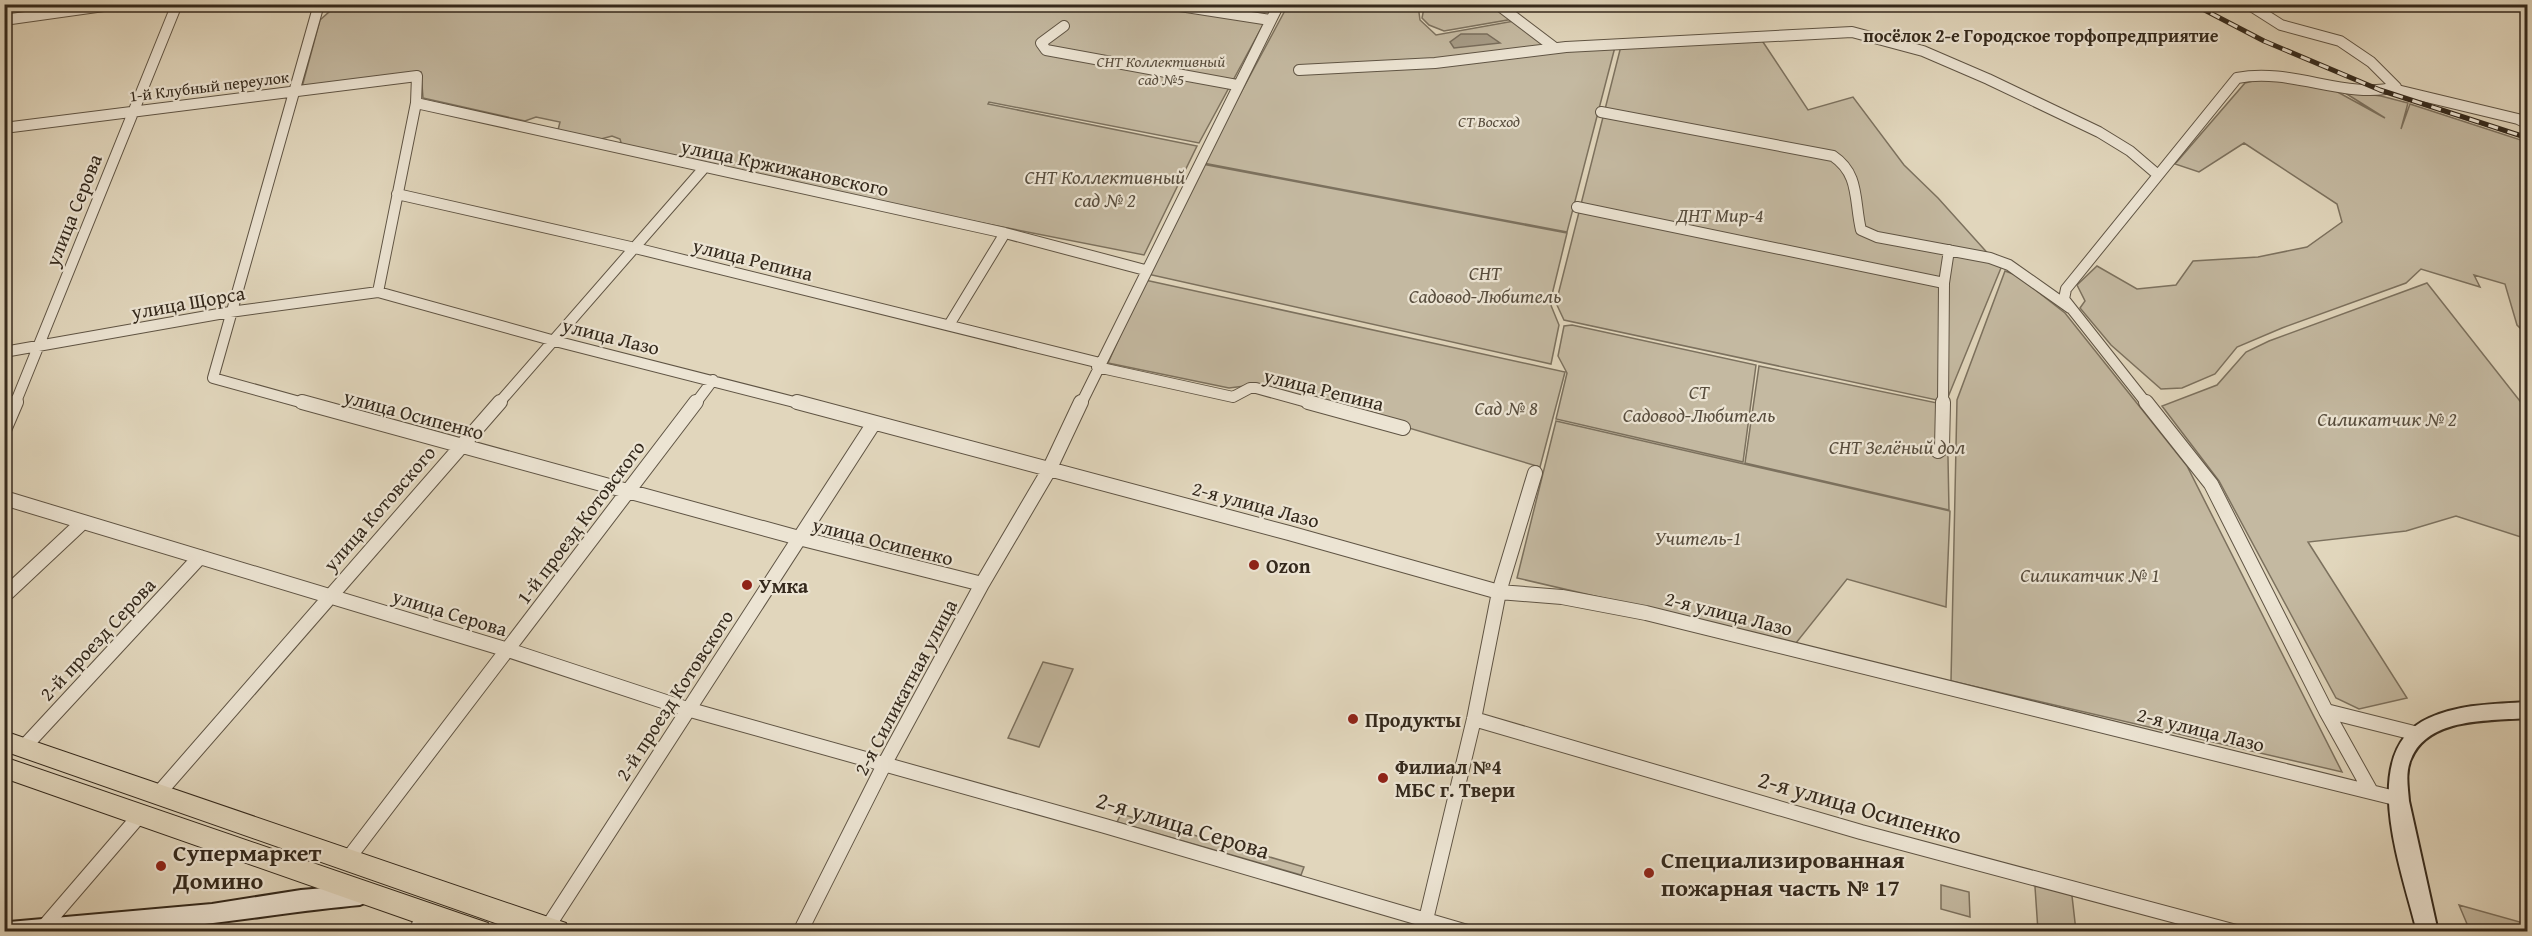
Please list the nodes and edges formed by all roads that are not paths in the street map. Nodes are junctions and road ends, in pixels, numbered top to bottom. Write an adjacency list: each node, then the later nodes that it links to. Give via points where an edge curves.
1 (118, 4): 8 (street)
2 (177, 4): 17 (street, улица Серова)
3 (320, 4): 15 (street, улица Осипенко)
4 (1167, 4): 9 (street)
5 (1279, 4): 9 (street, 2-я Силикатная улица)
6 (1497, 4): 11 (street)
7 (2248, 4): 14 (street, via 2281,25 2348,46 2391,79 2396,85)
8 (4, 20)
9 (1270, 20): 13 (street, 2-я Силикатная улица)
10 (1064, 26): 13 (street, via 1041,43 1047,50)
11 (1556, 48): 12 (street, via 1435,63); 22 (street, via 1843,32 1894,40 1945,59 2084,123 2134,153)
12 (1299, 70)
13 (1237, 85): 28 (street, 2-я Силикатная улица, via 1179,209)
14 (2393, 89): 19 (street); 22 (street, via 2365,89 2269,74 2237,78)
15 (296, 91): 16 (street, 1-й Клубный переулок, via 417,76); 17 (street, 1-й Клубный переулок); 32 (street, улица Осипенко)
16 (416, 103): 21 (street, улица Кржижановского); 23 (street)
17 (135, 110): 20 (street, 1-й Клубный переулок); 35 (street, улица Серова)
18 (1601, 112): 27 (street, via 1833,156 1851,170 1861,230 1877,237)
19 (2528, 124)
20 (4, 128)
21 (704, 168): 25 (street, улица Кржижановского); 26 (street, улица Котовского)
22 (2158, 175): 31 (street, via 2066,289 2064,299)
23 (398, 194): 26 (street, улица Репина); 30 (street)
24 (1577, 207): 29 (street)
25 (1005, 233): 28 (street, улица Кржижановского); 33 (street)
26 (635, 248): 33 (street, улица Репина); 34 (street, улица Котовского)
27 (1949, 250): 29 (street); 31 (street, via 2009,265)
28 (1145, 270): 37 (street, 2-я Силикатная улица)
29 (1944, 283): 43 (street, via 1942,448)
30 (378, 292): 32 (street, улица Щорса); 34 (street, улица Лазо)
31 (2071, 309): 58 (street, via 2211,484)
32 (230, 312): 35 (street, улица Щорса); 42 (street, улица Осипенко, via 213,378)
33 (949, 325): 37 (street, улица Репина)
34 (555, 341): 38 (street, улица Лазо); 42 (street, улица Котовского)
35 (41, 345): 36 (street, улица Щорса); 41 (street, улица Серова)
36 (4, 352)
37 (1099, 365): 40 (street, улица Репина, via 1233,397 1256,388); 44 (street, 2-я Силикатная улица)
38 (713, 380): 39 (street, улица Лазо); 46 (street, 1-й проезд Котовского)
39 (874, 423): 44 (street, улица Лазо); 49 (street, 2-й проезд Котовского)
40 (1403, 428)
41 (4, 430)
42 (462, 445): 46 (street, улица Осипенко); 54 (street, улица Котовского)
43 (1938, 451)
44 (1049, 470): 51 (street, 2-я Силикатная улица); 52 (street, 2-я улица Лазо)
45 (1535, 473): 52 (street)
46 (627, 491): 49 (street, улица Осипенко); 55 (street, 1-й проезд Котовского)
47 (4, 498): 48 (street, улица Серова)
48 (83, 522): 50 (street, улица Серова); 53 (street)
49 (799, 538): 51 (street, улица Осипенко); 56 (street, 2-й проезд Котовского)
50 (200, 557): 54 (street, улица Серова); 61 (street, 2-й проезд Серова)
51 (982, 584): 62 (street, 2-я Силикатная улица)
52 (1500, 592): 59 (street); 64 (street, 2-я улица Лазо, via 1562,597 1646,613)
53 (4, 596)
54 (329, 597): 55 (street, улица Серова); 65 (street, улица Котовского)
55 (508, 650): 56 (street, улица Серова); 68 (street, 1-й проезд Котовского)
56 (687, 709): 62 (street, улица Серова); 73 (street, 2-й проезд Котовского)
57 (2528, 710): 60 (main road, via 2449,719)
58 (2326, 711): 60 (street); 64 (street)
59 (1474, 719): 72 (street); 79 (street, 2-я улица Осипенко, via 1861,832)
60 (2418, 734): 66 (main road, via 2399,765)
61 (14, 744): 65 (main road)
62 (885, 763): 72 (street, 2-я улица Серова); 77 (street, 2-я Силикатная улица)
63 (4, 767): 67 (main road)
64 (2370, 790): 66 (street, 2-я улица Лазо)
65 (158, 794): 68 (main road)
66 (2399, 799): 80 (main road)
67 (141, 814): 70 (main road); 74 (street)
68 (347, 860): 69 (main road)
69 (389, 874): 70 (main road, via 371,881); 73 (main road)
70 (371, 894): 71 (main road); 74 (main road)
71 (420, 922): 76 (main road)
72 (1424, 926): 78 (street, 2-я улица Серова)
73 (552, 930)
74 (41, 931): 75 (main road)
75 (9, 932)
76 (478, 932)
77 (800, 932)
78 (1467, 932)
79 (2236, 932)
80 (2427, 932)

